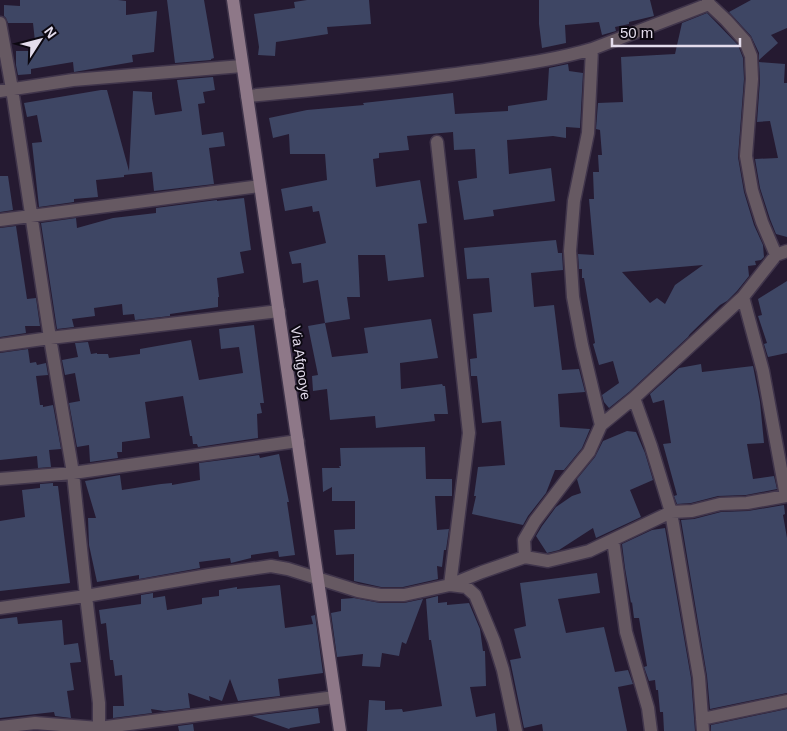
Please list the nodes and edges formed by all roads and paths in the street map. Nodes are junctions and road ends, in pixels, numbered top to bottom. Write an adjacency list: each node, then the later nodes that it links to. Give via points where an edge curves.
1 (233, 0): 5 (main road, Via Afgooye)
2 (708, 2): 4 (street); 12 (street, via 744,42 751,56 746,156 762,222)
3 (0, 23): 6 (street)
4 (592, 49): 7 (street, via 545,61 458,74); 18 (street, via 588,133 574,201 570,252 573,297)
5 (242, 66): 6 (street, via 74,80); 7 (main road, Via Afgooye)
6 (6, 90): 10 (street)
7 (247, 96): 9 (main road, Via Afgooye)
8 (437, 142): 27 (street, via 469,433)
9 (260, 186): 10 (street); 14 (main road, Via Afgooye)
10 (31, 216): 11 (street); 15 (street)
11 (0, 220)
12 (782, 253): 13 (street)
13 (743, 297): 17 (street); 22 (street, via 763,371)
14 (278, 311): 15 (street); 19 (main road, Via Afgooye)
15 (50, 338): 16 (street); 20 (street)
16 (0, 345)
17 (634, 398): 18 (street); 23 (street)
18 (601, 425): 25 (street, via 588,452 524,540)
19 (298, 441): 20 (street); 26 (main road, Via Afgooye)
20 (73, 473): 21 (street); 28 (street)
21 (0, 479)
22 (787, 497): 23 (street)
23 (671, 512): 24 (street); 32 (street, via 699,677)
24 (613, 540): 25 (street, via 589,551 548,561); 38 (street, via 626,632 648,708)
25 (525, 557): 27 (street)
26 (318, 578): 27 (street, via 358,592 380,595 404,595); 28 (street, via 271,566); 30 (main road, Via Afgooye)
27 (450, 585): 37 (street, via 466,587 475,594 503,670)
28 (86, 596): 29 (street); 35 (street, via 99,703)
29 (0, 608)
30 (335, 697): 35 (street); 36 (main road, Via Afgooye)
31 (787, 701): 32 (street)
32 (702, 725)
33 (0, 727): 34 (street)
34 (34, 727): 35 (street)
35 (98, 728)
36 (340, 731)
37 (516, 731)
38 (651, 731)

